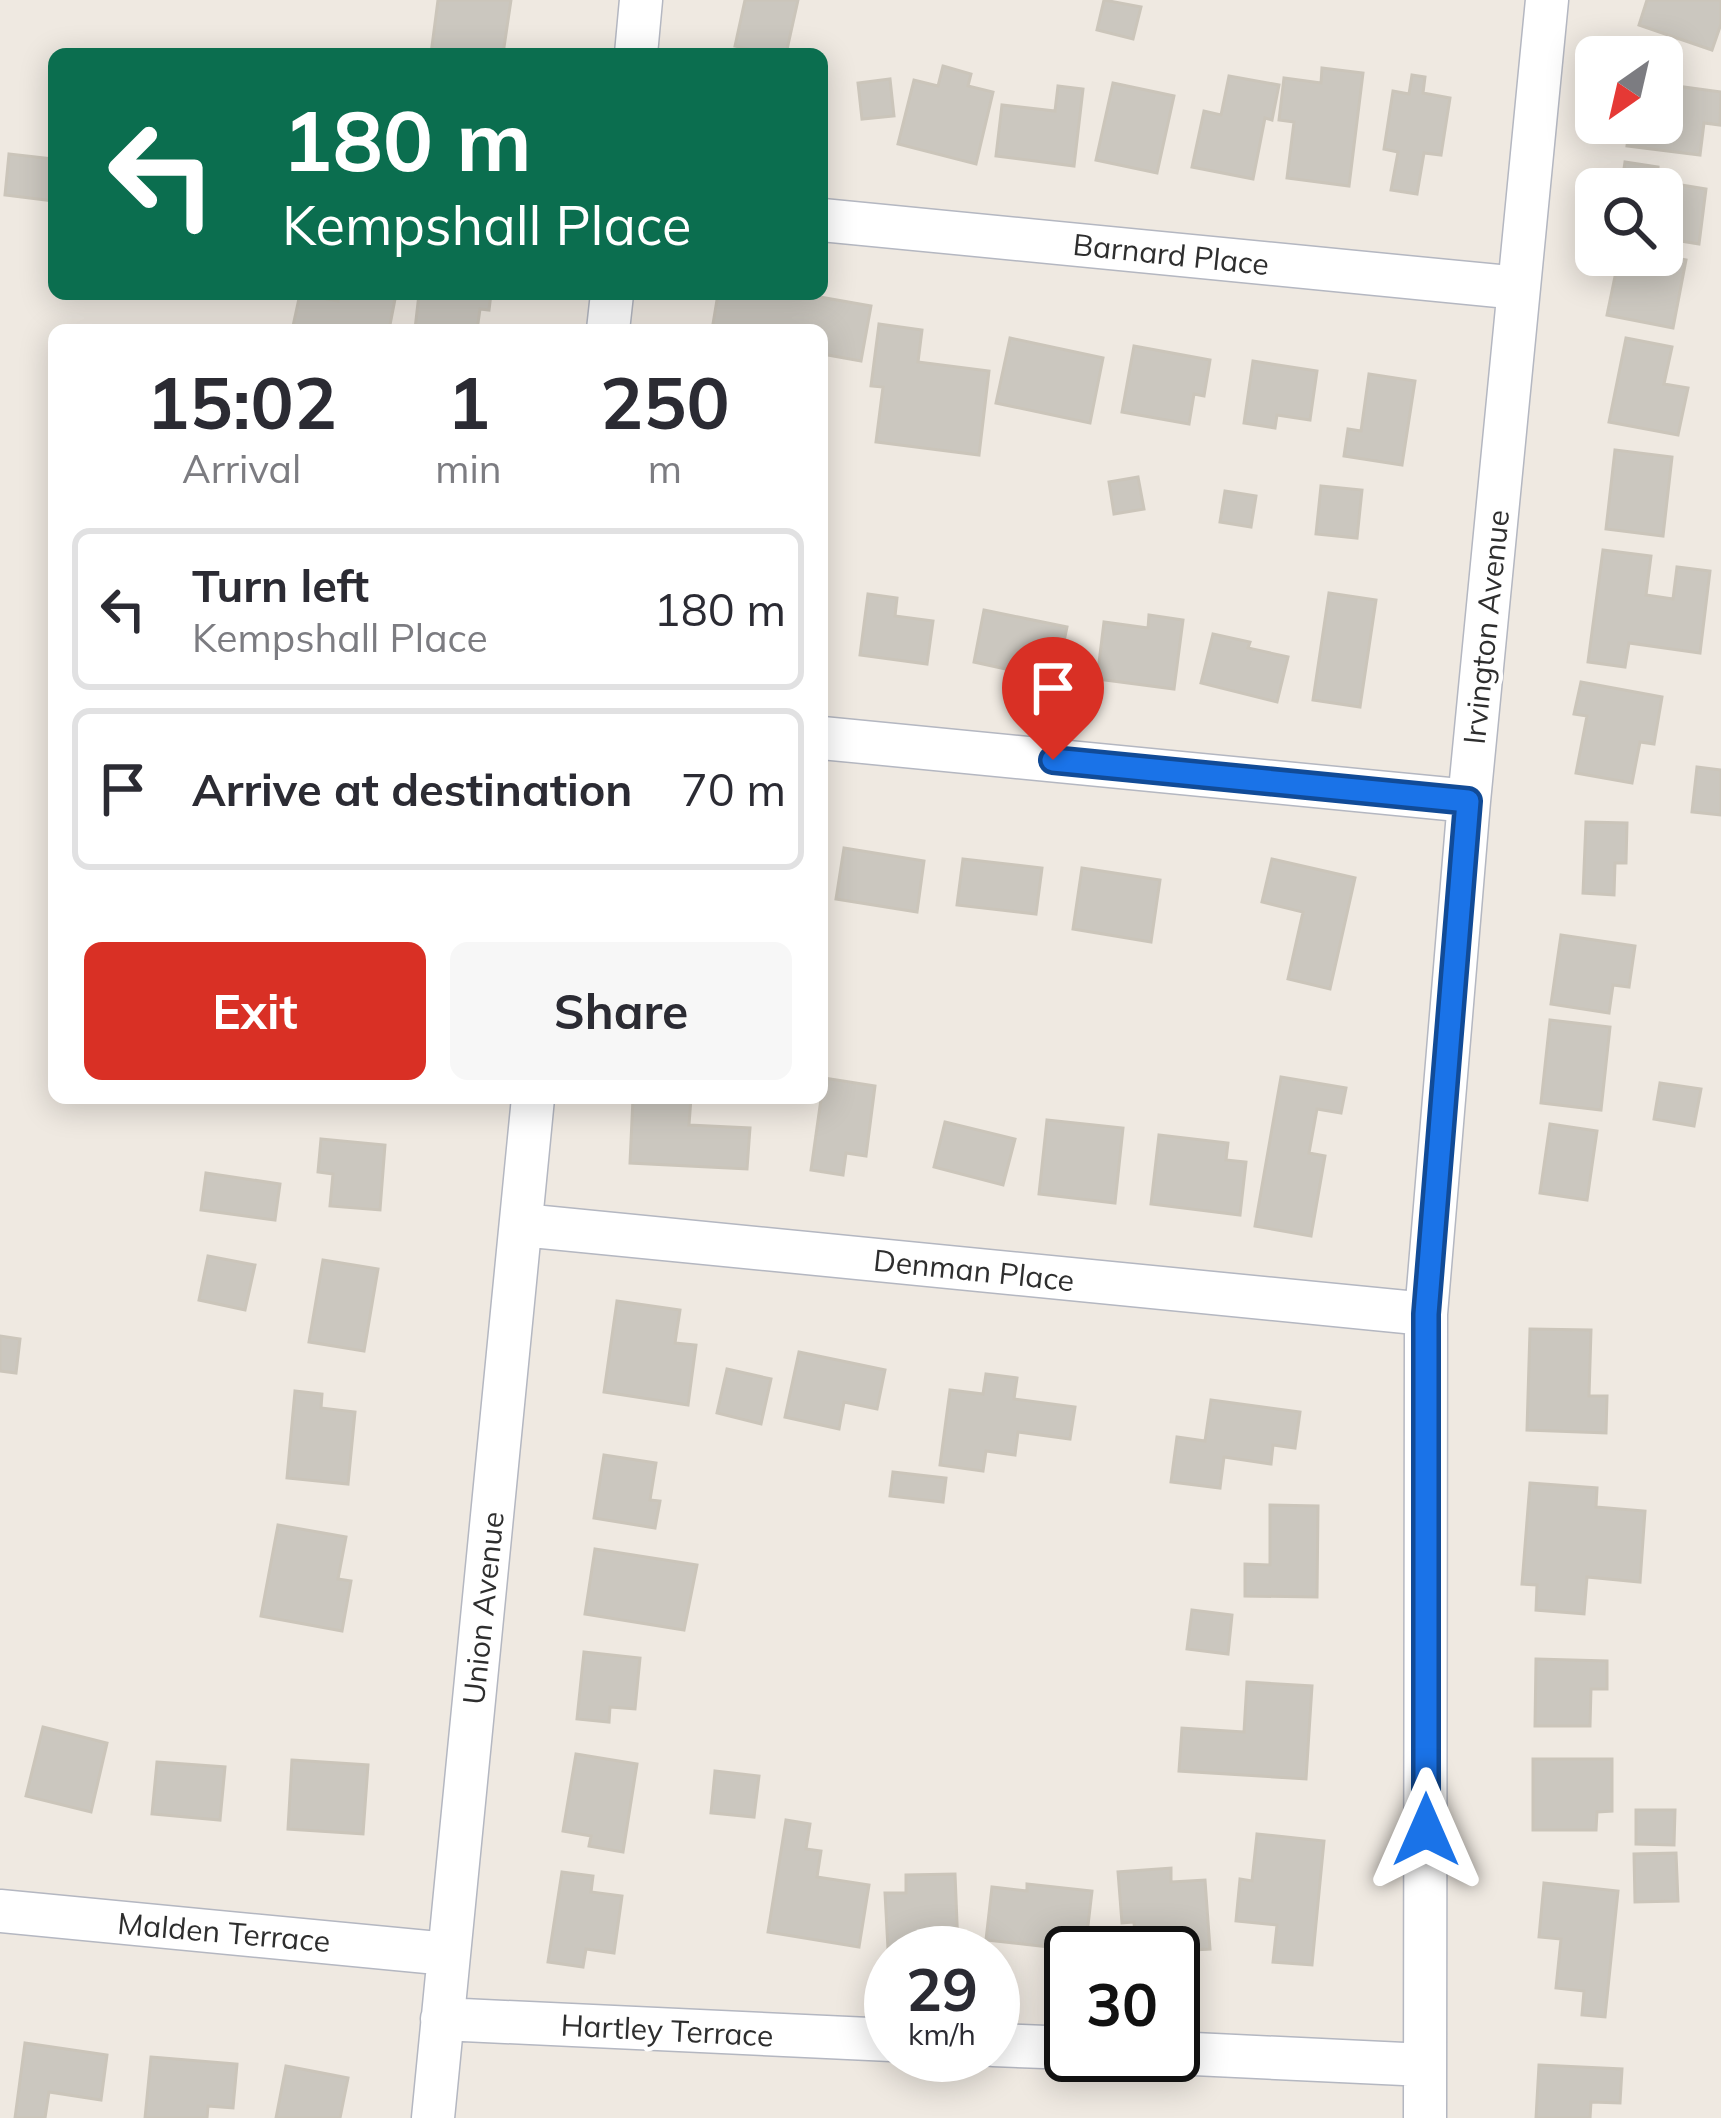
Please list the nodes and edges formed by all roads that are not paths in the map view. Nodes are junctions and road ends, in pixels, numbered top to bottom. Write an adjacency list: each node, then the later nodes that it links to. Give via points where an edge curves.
1 (641, 0): 3 (street)
2 (1547, 0): 5 (street, Irvington Avenue)
3 (637, 48)
4 (828, 221): 5 (street, Barnard Place)
5 (1519, 288): 7 (street, Irvington Avenue)
6 (828, 739): 7 (street)
7 (1468, 801): 10 (street, Irvington Avenue)
8 (532, 1104): 9 (street, Union Avenue)
9 (522, 1225): 10 (street, Denman Place); 12 (street, Union Avenue)
10 (1426, 1314): 16 (street, Irvington Avenue)
11 (0, 1911): 12 (street, Malden Terrace)
12 (448, 1954): 13 (street, Union Avenue)
13 (442, 2019): 14 (street, Hartley Terrace); 17 (street, Union Avenue)
14 (864, 2039)
15 (1200, 2054): 16 (street)
16 (1425, 2065): 18 (street, Irvington Avenue)
17 (433, 2118)
18 (1425, 2118)

